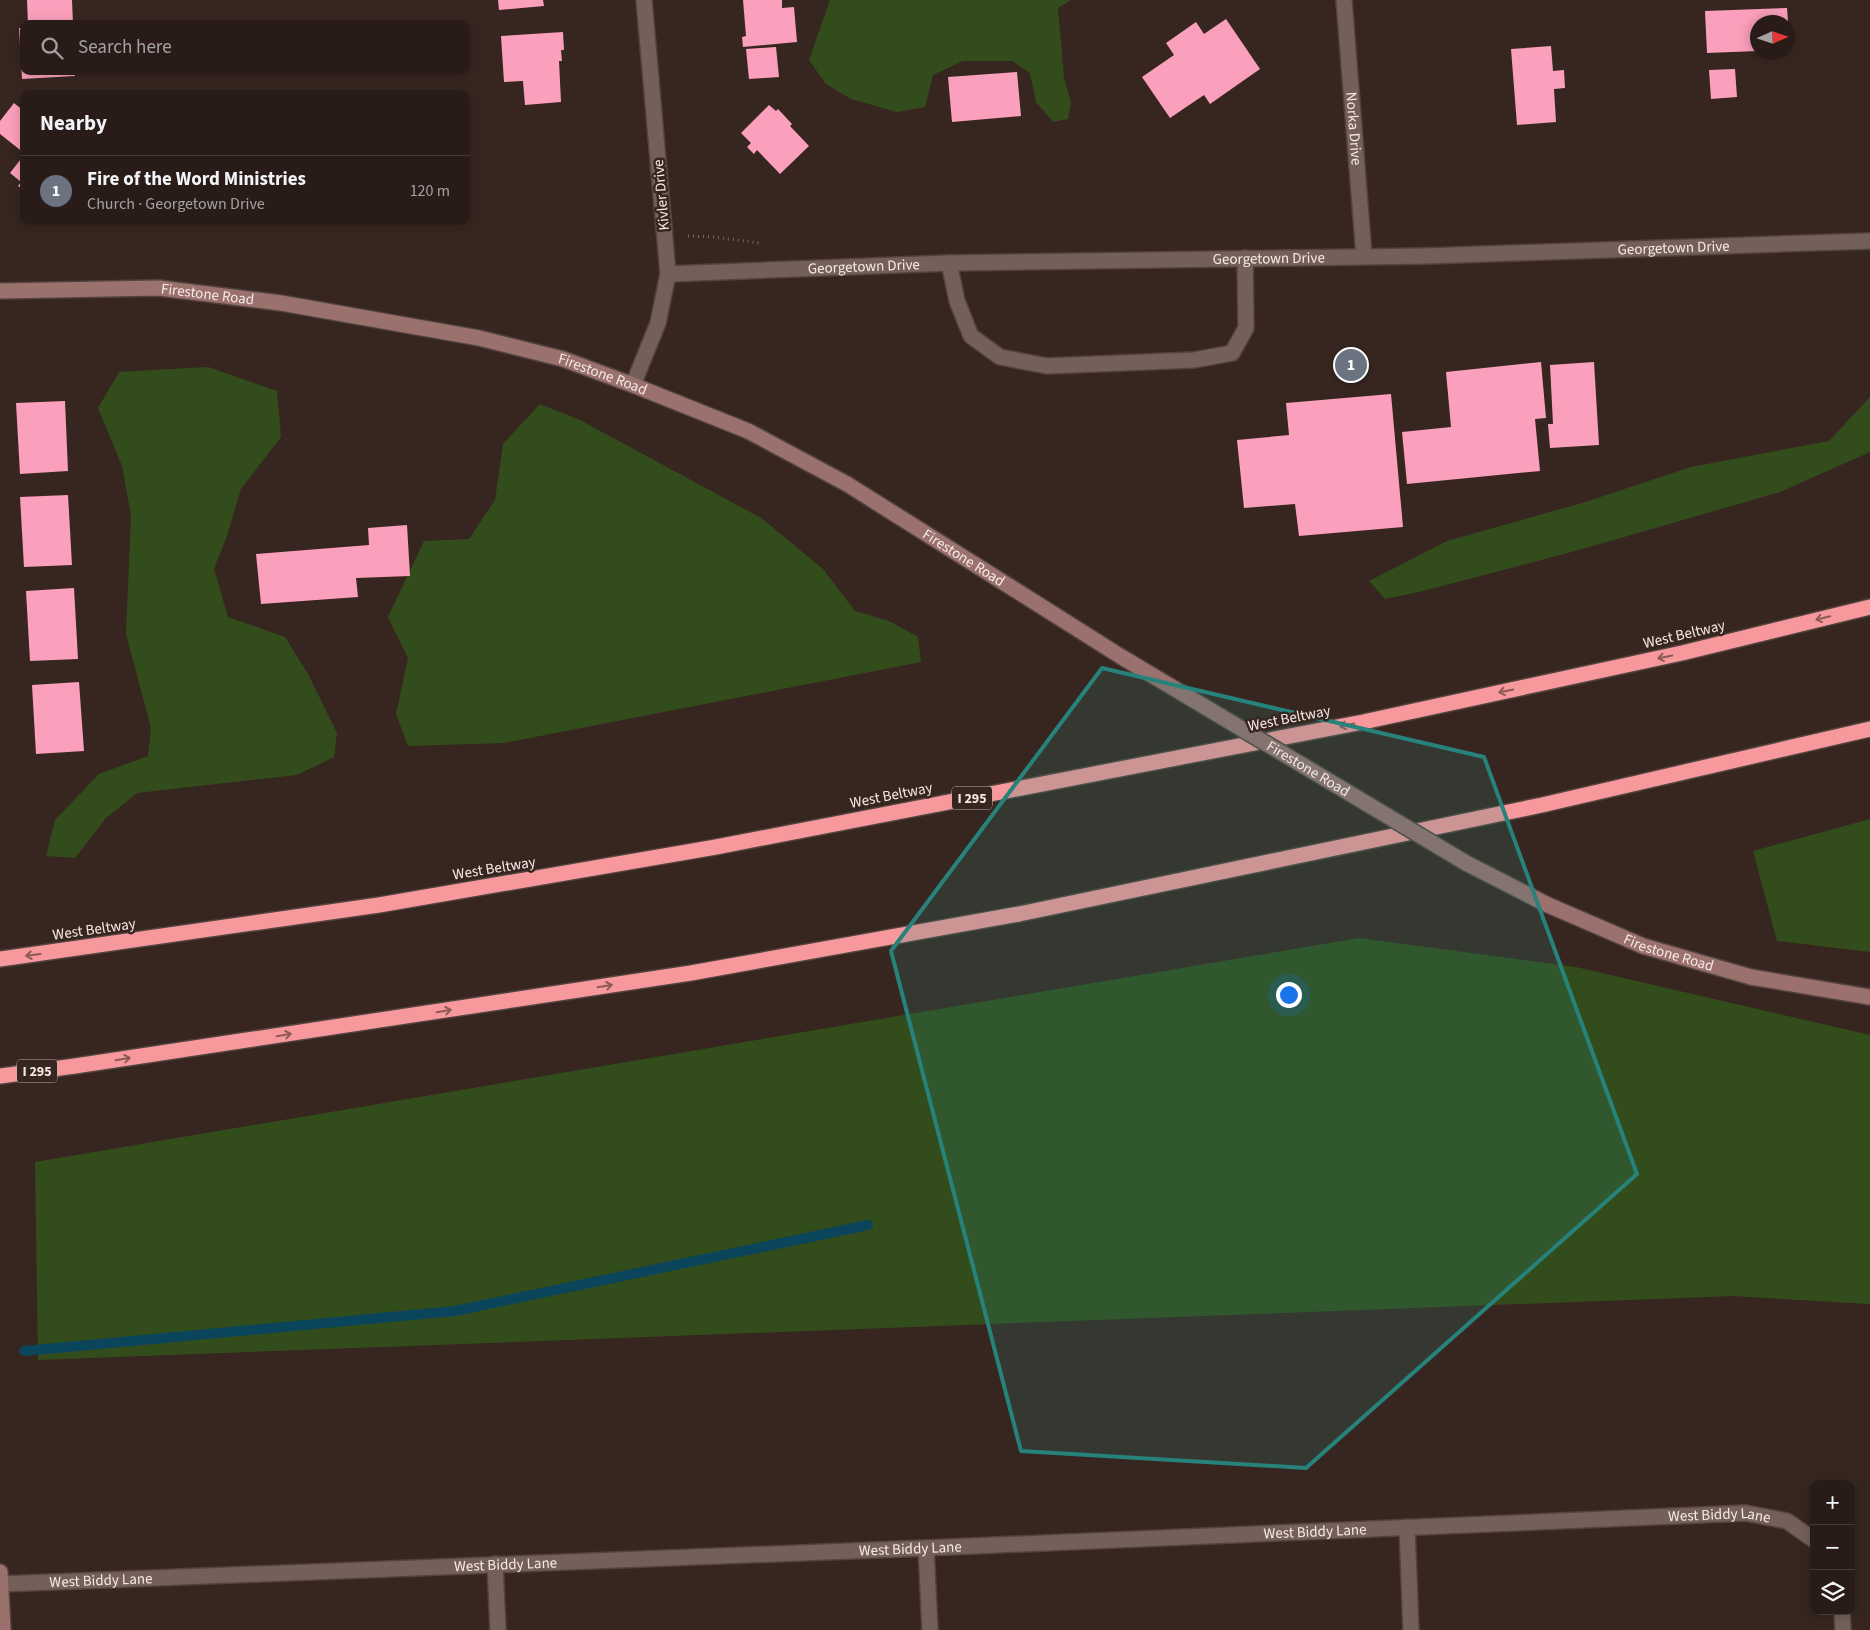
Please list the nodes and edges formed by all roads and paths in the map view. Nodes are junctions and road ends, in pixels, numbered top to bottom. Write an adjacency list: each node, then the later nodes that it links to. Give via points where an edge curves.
1 (644, 0): 7 (street, Kivler Drive)
2 (1344, 0): 4 (street, Norka Drive)
3 (1870, 241): 4 (street, Georgetown Drive)
4 (1364, 256): 5 (street, Georgetown Drive)
5 (1245, 258): 6 (street, Georgetown Drive); 6 (street, via 1246,328 1232,353 1194,360 1047,366 1000,357 971,336)
6 (949, 263): 7 (street, Georgetown Drive)
7 (668, 274): 9 (street, Kivler Drive, via 658,323)
8 (0, 291): 9 (street, Firestone Road, via 159,288 282,304 479,338 563,360)
9 (633, 385): 13 (street, Firestone Road, bridge, via 748,431 847,484 1120,656 1466,863 1548,905 1643,946 1751,977)
10 (1870, 607): 12 (highway, West Beltway / I 295, one-way to 12, via 1682,653 1363,722 726,845 389,903)
11 (1870, 729): 14 (highway, I 295, one-way to 11, via 692,973 1019,914 1542,805)
12 (0, 959)
13 (1870, 997)
14 (0, 1076)
15 (1407, 1527): 16 (street, West Biddy Lane, via 1746,1513 1787,1521); 17 (street, West Biddy Lane); 24 (street)
16 (1810, 1537)
17 (926, 1548): 18 (street, West Biddy Lane); 23 (street)
18 (495, 1564): 19 (street, West Biddy Lane); 22 (street)
19 (0, 1578): 21 (street)
20 (1842, 1615): 25 (street)
21 (3, 1630)
22 (498, 1630)
23 (930, 1630)
24 (1412, 1630)
25 (1843, 1630)

